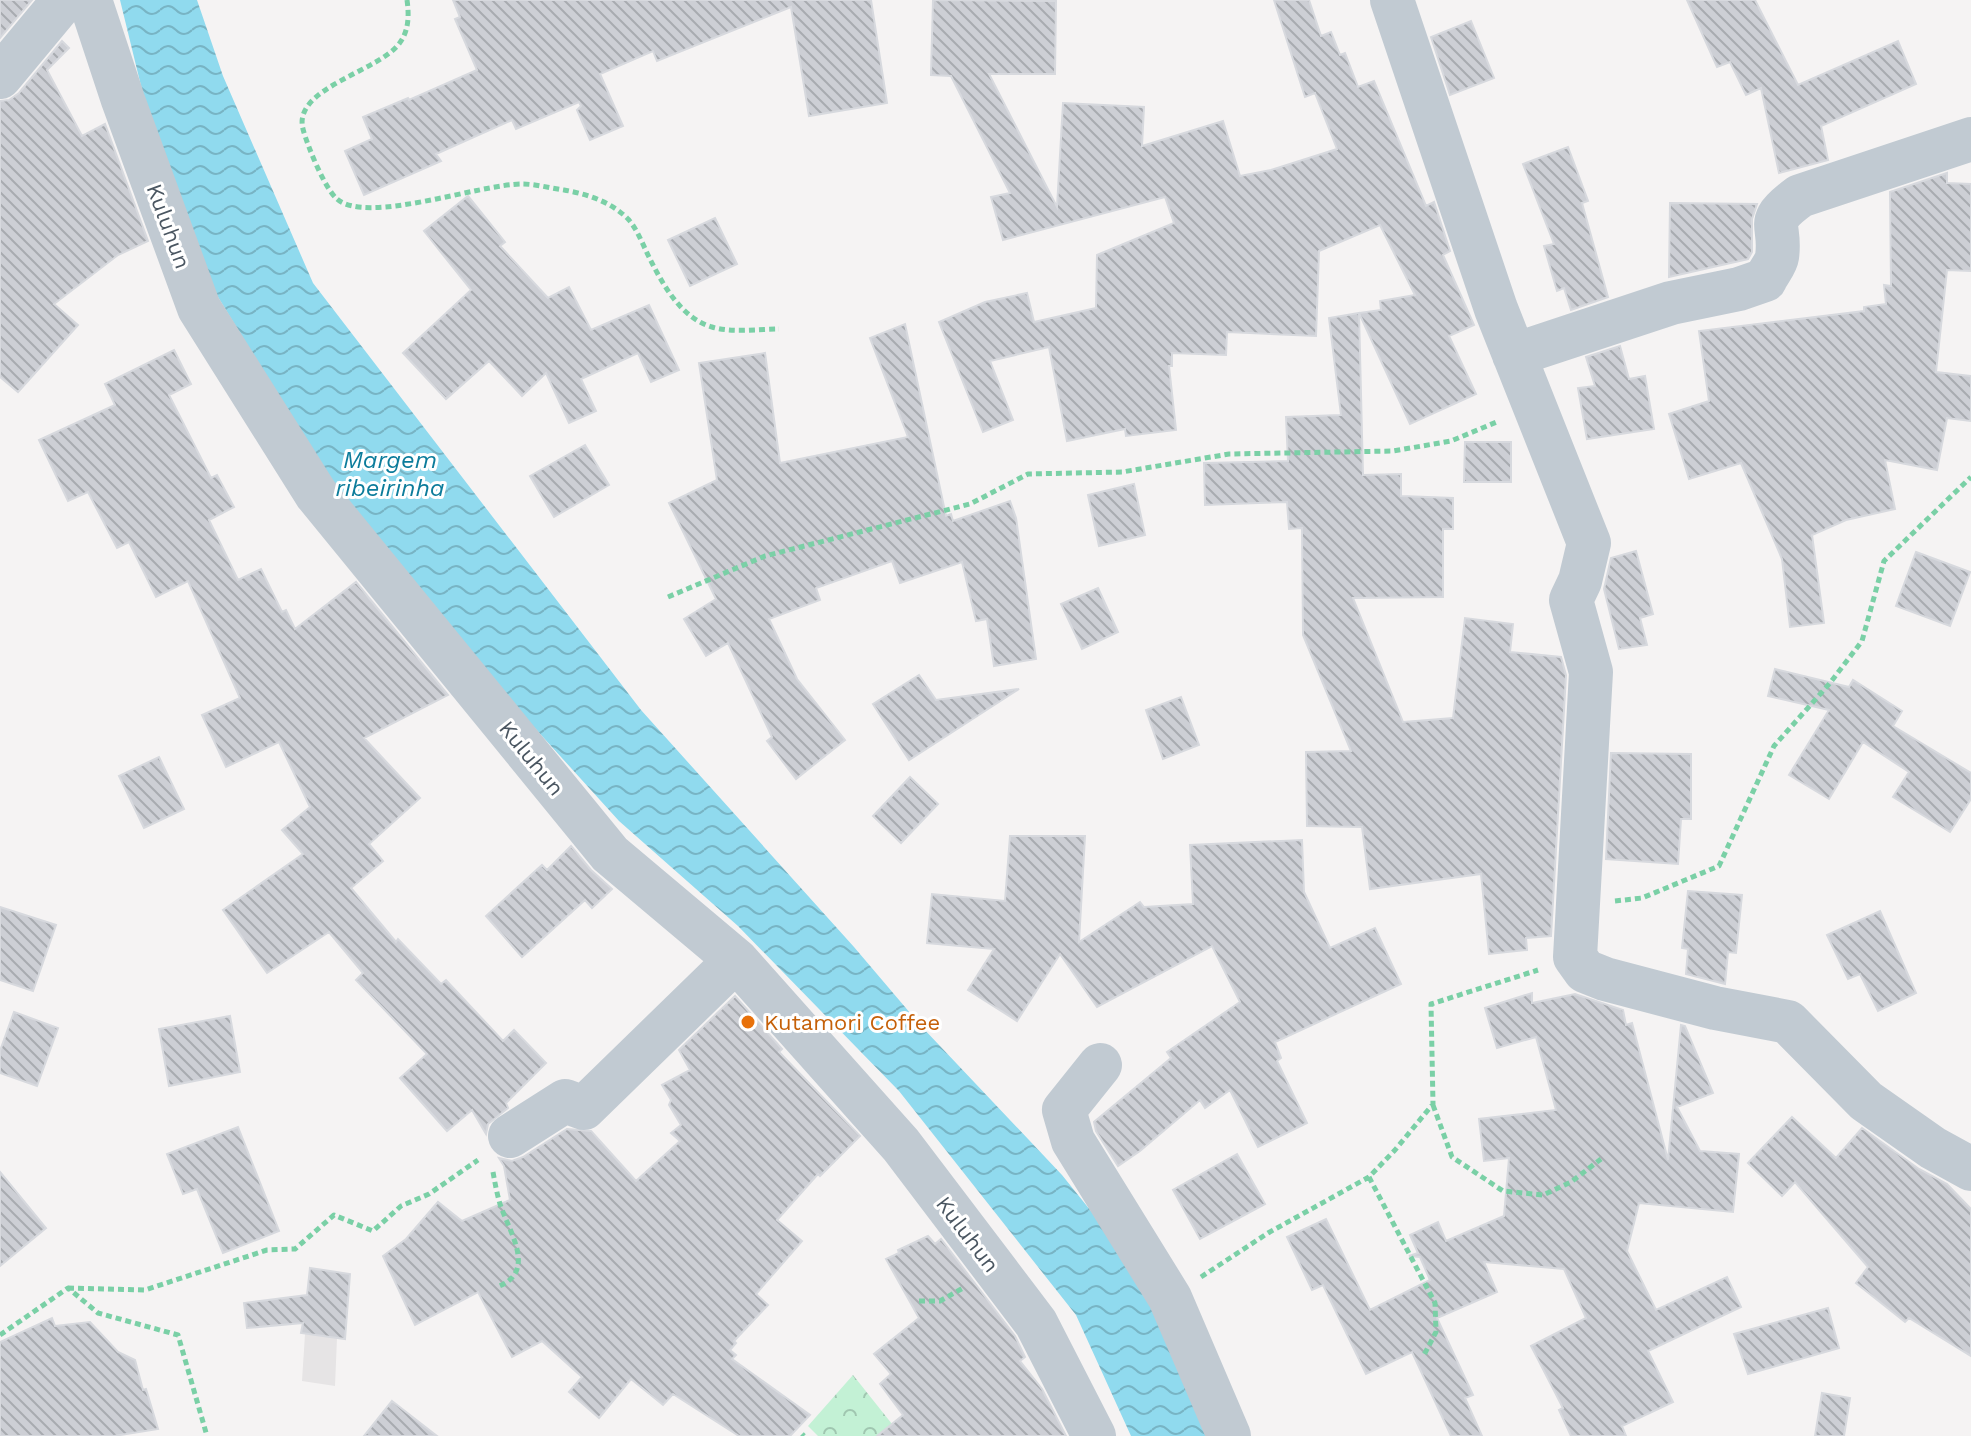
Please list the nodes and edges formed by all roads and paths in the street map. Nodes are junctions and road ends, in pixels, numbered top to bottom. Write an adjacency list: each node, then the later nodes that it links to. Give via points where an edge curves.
1 (64, 0): 5 (street)
2 (90, 0): 14 (street, Kuluhun, via 199,308 316,494 610,854)
3 (407, 0): 7 (path, via 408,23 401,42 305,106 303,128 336,199 362,209 381,209 523,184 597,198 629,220 667,288 698,322 716,329)
4 (1392, 0): 8 (street)
5 (0, 77)
6 (1971, 139): 8 (street, via 1800,196 1774,223 1777,258 1765,280 1671,303)
7 (779, 329)
8 (1514, 355): 9 (street)
9 (1533, 407): 11 (path, via 1451,441 1393,451 1229,454 1122,472 1028,474 970,504 765,556); 12 (street, via 1589,543 1571,600 1591,672)
10 (1971, 477): 12 (path, via 1884,561 1862,641 1774,746 1719,866 1642,898)
11 (668, 597)
12 (1578, 905): 13 (street)
13 (1575, 957): 16 (path, via 1431,1004); 19 (street, via 1585,971 1605,979 1788,1022 1866,1101)
14 (736, 960): 17 (street, via 584,1108 565,1101); 27 (street, Kuluhun, via 901,1145 1036,1323)
15 (1100, 1065): 23 (street, via 1064,1110 1073,1141)
16 (1433, 1104): 18 (path, via 1452,1157 1503,1191 1543,1195); 20 (path)
17 (500, 1144): 21 (path, via 499,1202 520,1258 509,1283); 22 (path, via 429,1194 401,1206 373,1231 334,1215 295,1249 267,1250 145,1290)
18 (1601, 1159)
19 (1971, 1169)
20 (1369, 1177): 23 (path, via 1268,1233); 25 (path, via 1435,1303 1436,1332)
21 (497, 1287)
22 (68, 1288): 24 (path); 26 (path, via 98,1313 178,1335)
23 (1170, 1298): 28 (street)
24 (0, 1335)
25 (1424, 1355)
26 (207, 1436)
27 (1094, 1436)
28 (1229, 1436)

